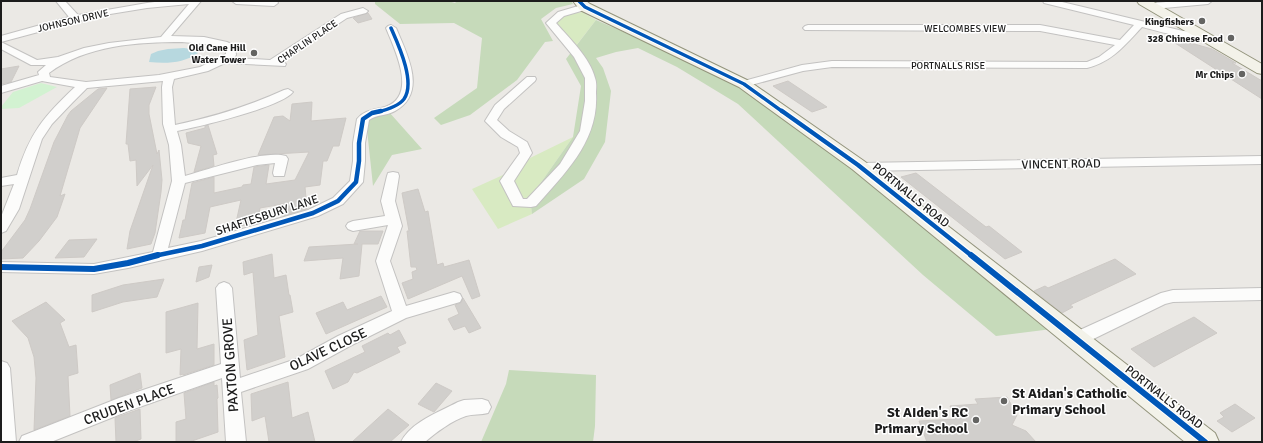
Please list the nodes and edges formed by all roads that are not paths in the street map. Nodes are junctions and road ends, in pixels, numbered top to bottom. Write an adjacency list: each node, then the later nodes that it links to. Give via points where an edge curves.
1 (60, 1): 11 (street)
2 (195, 1): 6 (street, JOHNSON DRIVE); 17 (street)
3 (236, 1): 7 (street)
4 (1047, 1): 12 (street)
5 (1208, 1): 9 (street)
6 (141, 3): 11 (street, JOHNSON DRIVE)
7 (274, 3)
8 (582, 4): 25 (street, via 561,14 551,23 579,56 590,78 591,101 586,131 565,166 531,203 518,202 507,181 526,153 523,145 491,121 499,107); 26 (street, PORTNALLS ROAD)
9 (1148, 4): 15 (street)
10 (363, 11): 21 (street, CHAPLIN PLACE, via 344,16 278,64)
11 (75, 18): 16 (street, JOHNSON DRIVE)
12 (1140, 24): 15 (street, via 1183,34); 18 (street, PORTNALLS RISE)
13 (391, 28): 41 (street, SHAFTESBURY LANE, via 404,60 408,86 404,99 390,109 372,113 363,119 356,182 338,201 313,213 273,225 202,246)
14 (808, 28): 18 (street, WELCOMBES VIEW, via 1040,28)
15 (1202, 35): 22 (street)
16 (1, 39)
17 (162, 40): 20 (street, via 81,52); 21 (street, via 212,41 224,44 231,48 231,55)
18 (1120, 43): 26 (street, PORTNALLS RISE, via 1101,62 1087,65 832,64 802,68)
19 (1, 45): 20 (street, via 36,63)
20 (62, 60): 23 (street, via 43,72)
21 (224, 60): 24 (street, via 203,69)
22 (1262, 70)
23 (44, 76): 27 (street, via 46,79); 28 (street)
24 (169, 76): 27 (street); 30 (street, via 167,87)
25 (531, 79)
26 (744, 84): 32 (street, PORTNALLS ROAD)
27 (84, 85): 35 (street, via 43,126 32,147)
28 (1, 90)
29 (288, 92): 30 (street, via 260,105)
30 (171, 129): 36 (street)
31 (1262, 160): 32 (street, VINCENT ROAD)
32 (860, 167): 47 (street, PORTNALLS ROAD)
33 (279, 173): 36 (street, via 282,159 257,161)
34 (393, 176): 38 (street, via 388,201)
35 (23, 178): 37 (street); 40 (street, via 10,216)
36 (179, 181): 41 (street)
37 (1, 182)
38 (394, 219): 39 (street); 46 (street, via 395,226 383,261)
39 (354, 226)
40 (1, 228)
41 (159, 254): 42 (street, via 94,269)
42 (1, 267)
43 (224, 288): 49 (street, PAXTON GROVE)
44 (1262, 294): 47 (street, via 1173,296 1161,299)
45 (454, 298): 46 (street, OLAVE CLOSE)
46 (401, 314): 50 (street, OLAVE CLOSE, via 302,364)
47 (1076, 340): 56 (street, PORTNALLS ROAD)
48 (1, 368): 52 (street)
49 (230, 368): 50 (street, PAXTON GROVE); 53 (street, CRUDEN PLACE, via 125,404)
50 (232, 388): 54 (street, PAXTON GROVE)
51 (482, 407): 55 (street, via 464,408 443,418)
52 (6, 442)
53 (29, 442)
54 (236, 442)
55 (411, 442)
56 (1205, 442)

